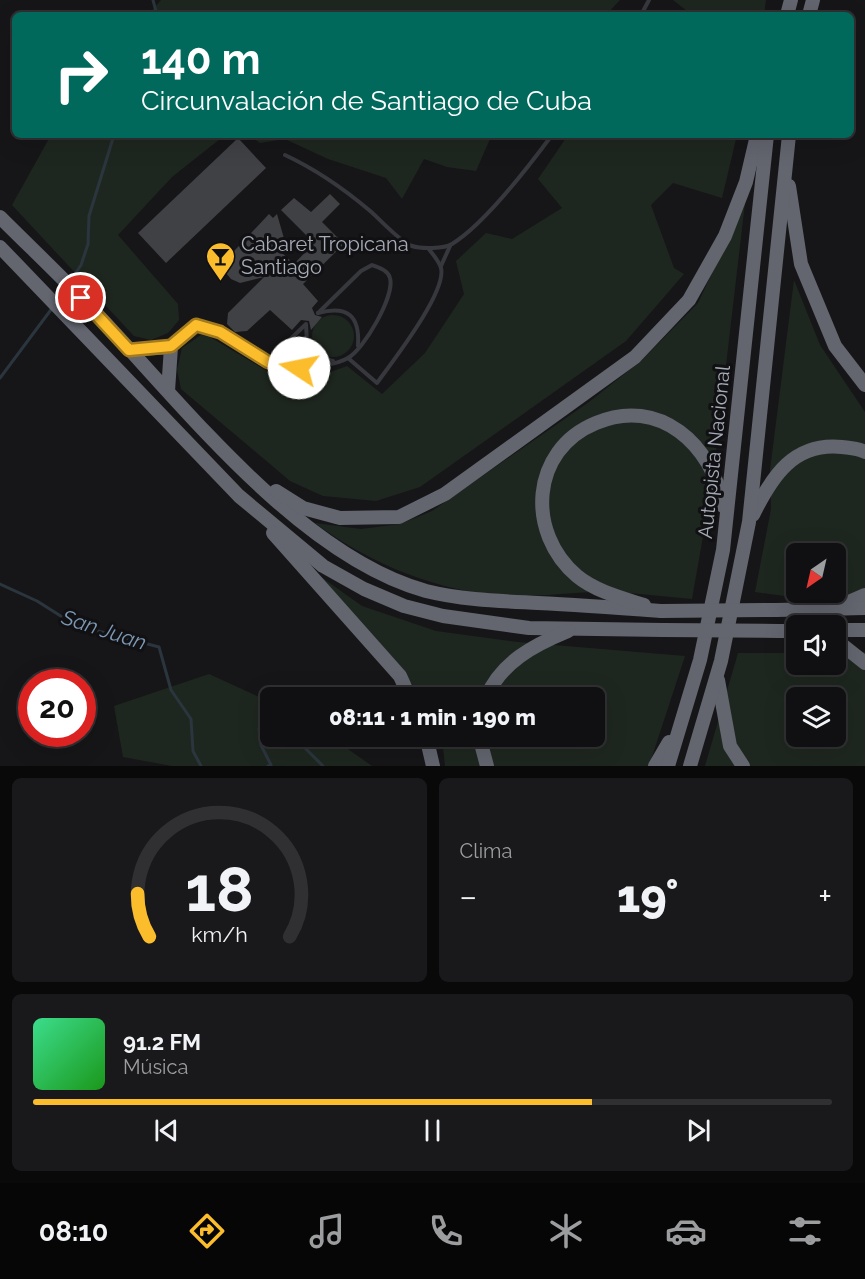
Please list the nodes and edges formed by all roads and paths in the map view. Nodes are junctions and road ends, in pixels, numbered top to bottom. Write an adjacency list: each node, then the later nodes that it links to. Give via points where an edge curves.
1 (550, 138): 8 (lane, via 526,170)
2 (756, 138): 21 (highway, via 746,182 725,236 689,300 635,357 445,494 399,517 340,518 303,508)
3 (767, 138): 24 (highway, Autopista Nacional)
4 (789, 138): 6 (highway, Autopista Nacional)
5 (285, 155): 10 (lane, via 334,183 411,246)
6 (786, 156): 18 (highway, via 801,264 835,346); 23 (highway, Autopista Nacional)
7 (0, 217): 14 (highway)
8 (451, 245): 10 (lane); 11 (lane)
9 (0, 247): 22 (highway)
10 (428, 248): 11 (lane)
11 (441, 267): 15 (lane, via 441,282 428,308 377,383)
12 (171, 346): 14 (highway); 17 (lane, via 196,325 220,332); 19 (highway)
13 (358, 348): 13 (lane, via 378,318 390,290 386,271 372,265 318,313 337,309 347,312 355,320); 15 (lane)
14 (129, 350): 19 (highway)
15 (348, 357): 16 (lane)
16 (336, 361): 17 (lane, via 299,368); 17 (lane, via 314,356 307,344 306,324)
17 (268, 362)
18 (865, 386)
19 (168, 391): 21 (highway)
20 (865, 452): 23 (highway, via 831,446 810,448 769,483)
21 (249, 474): 28 (highway, via 306,528 390,578 427,591 484,600)
22 (239, 496): 29 (highway, via 323,566 404,606 443,616 529,628); 36 (highway, via 400,676)
23 (749, 522): 35 (highway, Autopista Nacional)
24 (723, 550): 28 (highway, via 720,485 705,456 687,435 664,422 635,416 613,417 594,423 568,441 553,461 544,483 541,510 546,535 557,555 579,577 611,594); 38 (highway, Autopista Nacional)
25 (865, 595): 26 (highway)
26 (836, 607): 27 (highway); 28 (highway, bridge)
27 (865, 608)
28 (661, 611)
29 (576, 628): 32 (highway, bridge); 37 (highway, via 533,646 501,672)
30 (846, 630): 31 (highway)
31 (865, 630)
32 (786, 631)
33 (846, 648): 34 (highway)
34 (865, 663)
35 (717, 673): 45 (highway, Autopista Nacional); 46 (highway, via 730,746)
36 (405, 687)
37 (492, 687)
38 (687, 705): 43 (highway); 44 (highway, Autopista Nacional)
39 (429, 747): 41 (highway)
40 (483, 747): 42 (highway)
41 (433, 766)
42 (487, 766)
43 (655, 766)
44 (668, 766)
45 (690, 766)
46 (743, 766)

